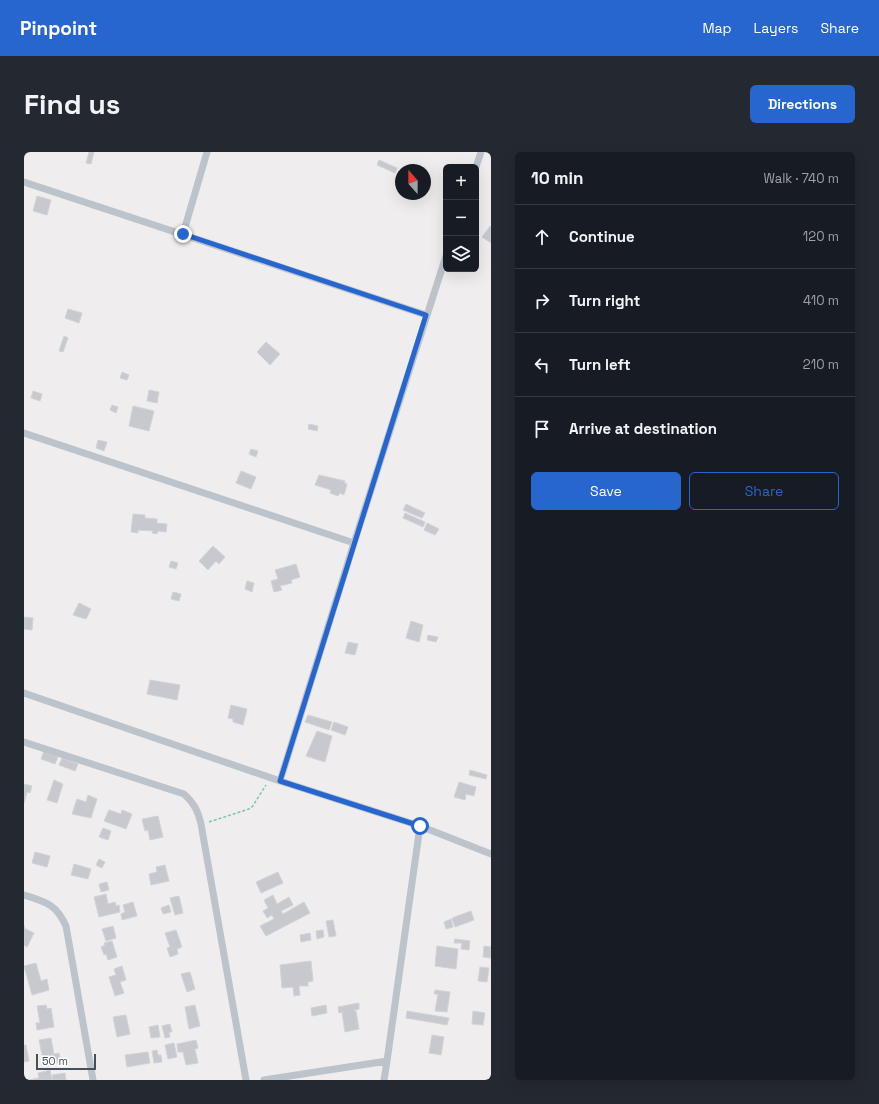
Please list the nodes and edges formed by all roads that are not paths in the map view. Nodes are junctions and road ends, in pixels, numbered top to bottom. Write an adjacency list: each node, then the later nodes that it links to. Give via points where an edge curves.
1 (207, 152): 5 (street)
2 (481, 152): 3 (street)
3 (477, 164)
4 (24, 182): 5 (street)
5 (183, 234): 7 (street)
6 (443, 265): 7 (street)
7 (426, 315): 9 (street)
8 (24, 434): 9 (street)
9 (354, 543): 12 (street)
10 (24, 693): 12 (street)
11 (24, 742): 18 (street, via 184,794 192,801 201,824)
12 (280, 781): 13 (street)
13 (420, 826): 14 (street); 16 (street)
14 (491, 854)
15 (24, 895): 17 (street, via 49,903 56,909 66,926)
16 (387, 1061): 19 (street); 20 (street)
17 (93, 1080)
18 (246, 1080)
19 (264, 1080)
20 (384, 1080)

